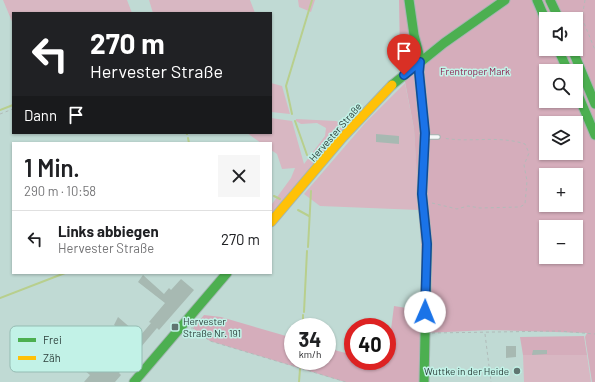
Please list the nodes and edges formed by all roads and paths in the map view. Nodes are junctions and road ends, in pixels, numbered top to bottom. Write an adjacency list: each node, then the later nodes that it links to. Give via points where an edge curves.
1 (409, 0): 10 (main road)
2 (505, 0): 10 (main road, Hervester Straße)
3 (537, 0): 6 (main road)
4 (550, 0): 7 (main road)
5 (584, 0): 8 (path, via 582,18)
6 (542, 12)
7 (556, 12)
8 (595, 50)
9 (575, 56): 11 (main road)
10 (420, 62): 16 (main road); 19 (main road, Hervester Straße, via 386,91 355,124)
11 (595, 104)
12 (583, 107): 15 (main road)
13 (12, 109): 14 (path)
14 (0, 114)
15 (595, 135)
16 (425, 136): 17 (lane); 18 (main road)
17 (438, 137): 18 (path, via 454,140 499,138 525,144 529,153 524,165 527,181 525,204 520,207 468,206 457,209)
18 (422, 202): 22 (main road, via 427,244)
19 (272, 221)
20 (226, 274): 21 (main road)
21 (181, 327): 25 (main road); 26 (path, via 193,328 210,341)
22 (424, 333): 23 (path); 27 (main road)
23 (485, 333): 24 (path, via 559,331); 28 (path)
24 (595, 334)
25 (134, 382)
26 (346, 382)
27 (424, 382)
28 (492, 382)

